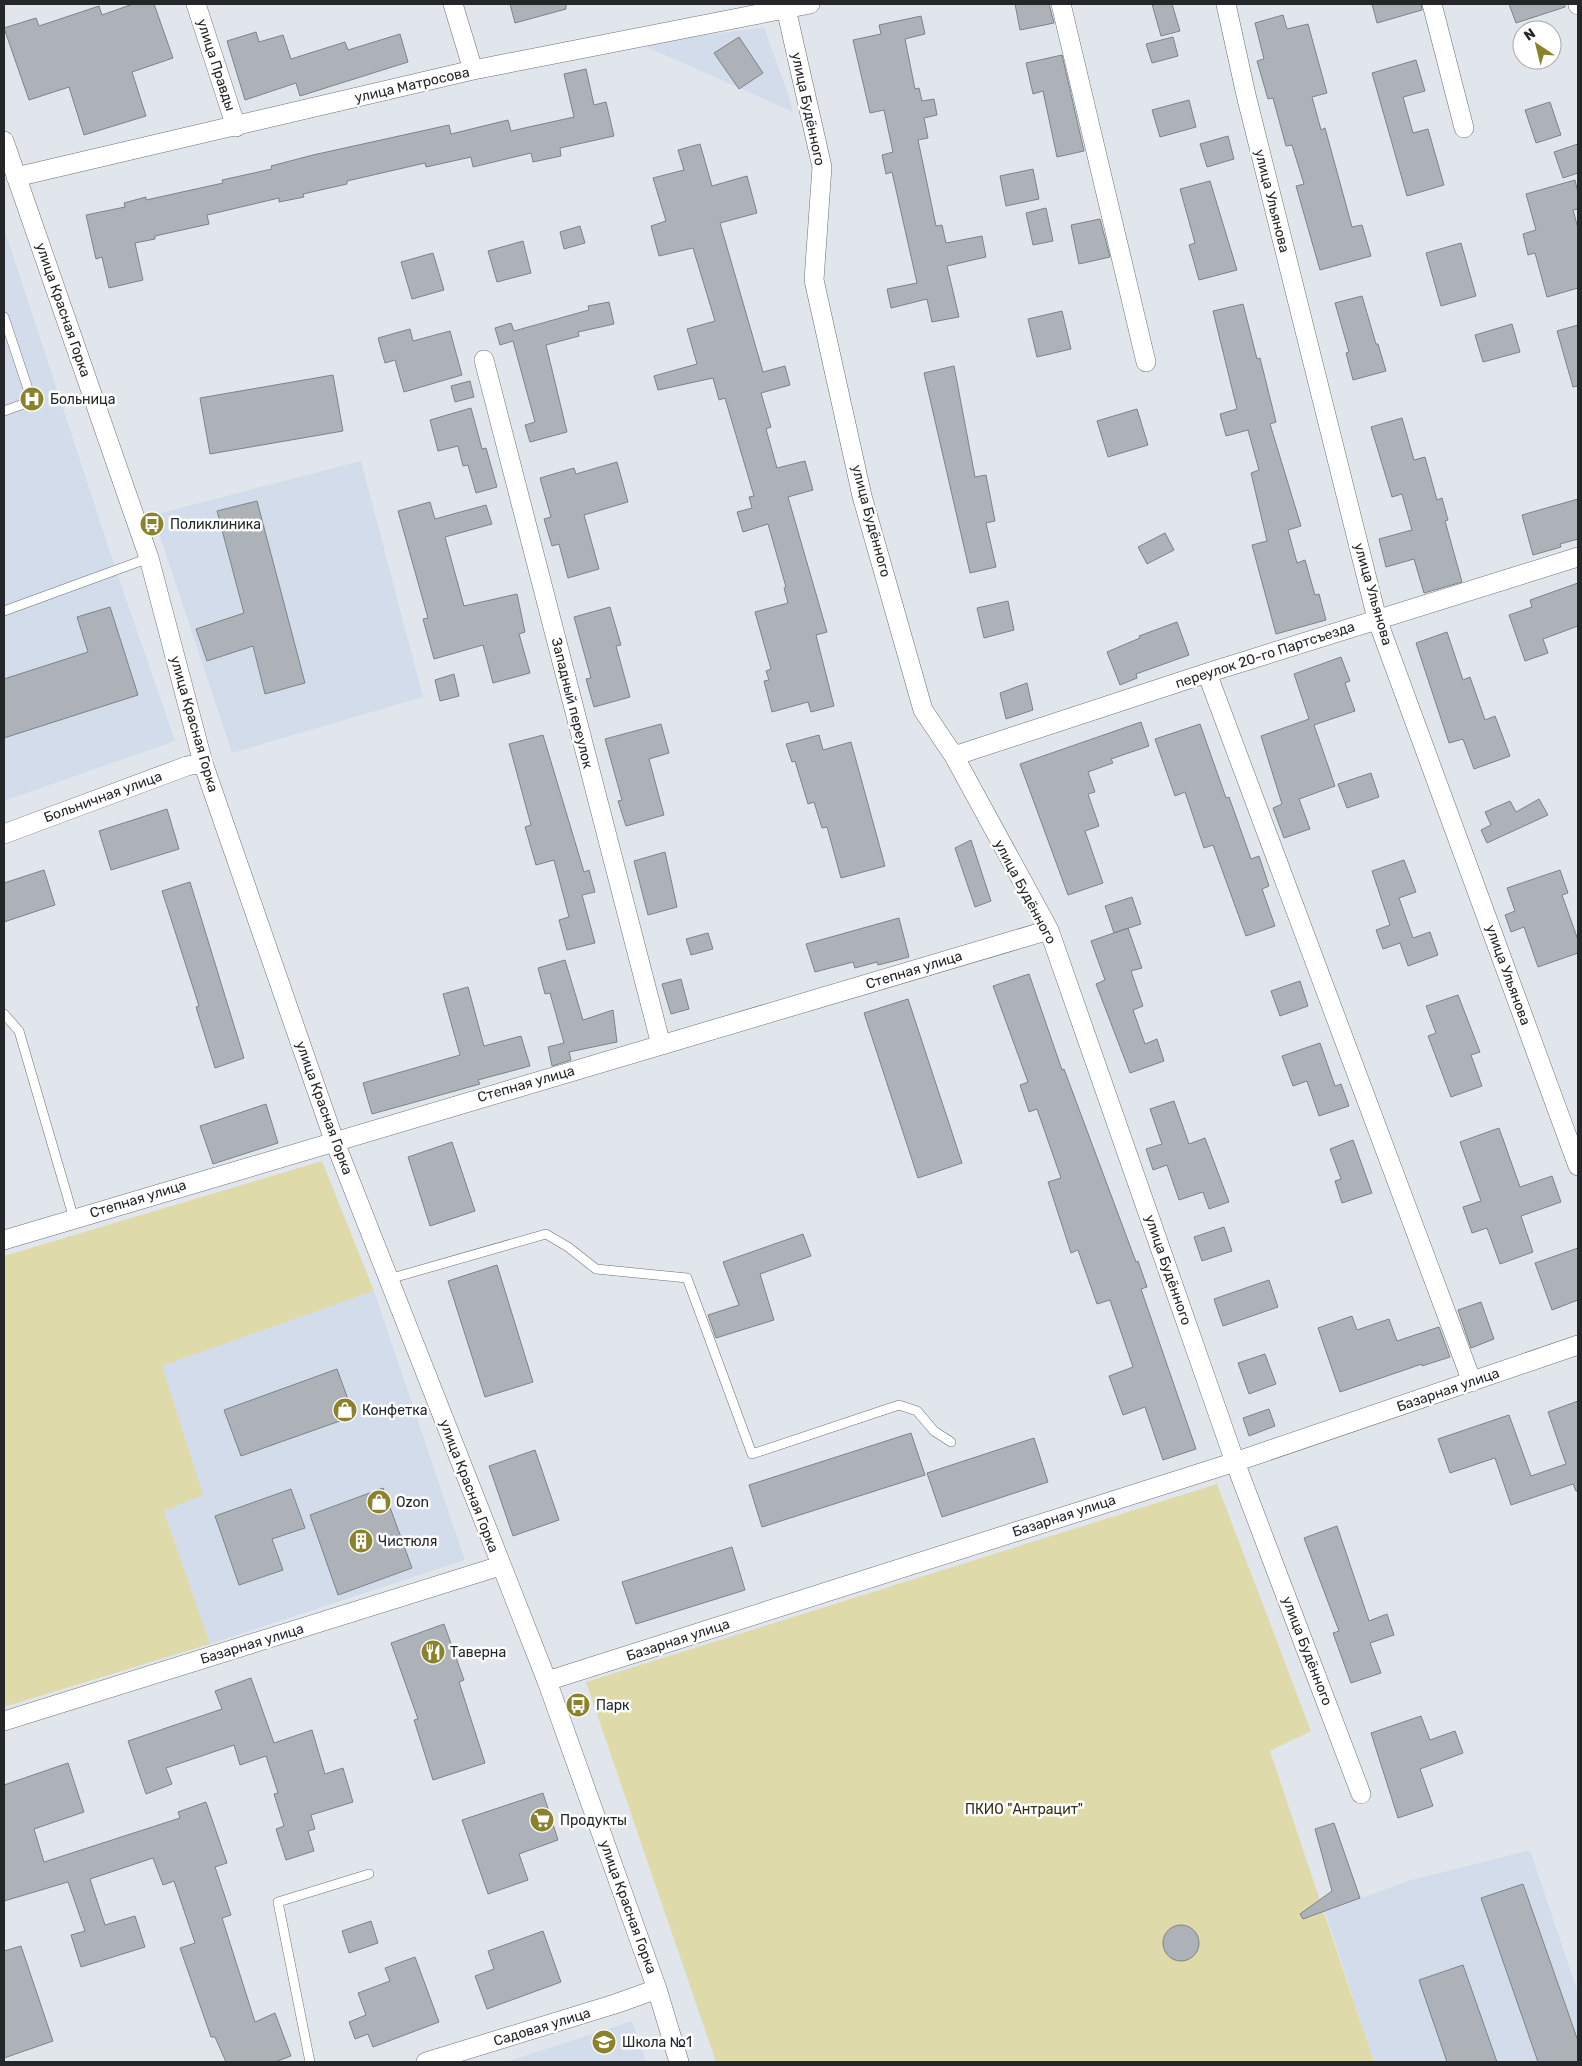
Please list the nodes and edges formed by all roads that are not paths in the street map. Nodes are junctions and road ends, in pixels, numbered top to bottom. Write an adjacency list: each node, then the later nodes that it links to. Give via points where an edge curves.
1 (196, 4): 9 (street, улица Правды)
2 (453, 4): 8 (street)
3 (810, 4): 7 (street, улица Матросова)
4 (1061, 4): 15 (street)
5 (1226, 4): 20 (street, улица Ульянова, via 1248,105)
6 (1432, 4): 10 (street)
7 (786, 7): 8 (street, улица Матросова); 22 (street, улица Будённого, via 822,167 814,280 862,496 923,710)
8 (473, 70): 9 (street, улица Матросова)
9 (236, 127): 12 (street, улица Матросова)
10 (1464, 128)
11 (4, 141): 12 (street, улица Красная Горка)
12 (16, 177): 18 (street, улица Красная Горка)
13 (4, 317): 16 (lane, via 32,401)
14 (484, 360): 27 (street, Западный переулок)
15 (1146, 362)
16 (4, 411)
17 (1578, 557): 20 (street, переулок 20-го Партсъезда)
18 (149, 558): 19 (lane); 23 (street, улица Красная Горка)
19 (4, 611)
20 (1377, 619): 21 (street, переулок 20-го Партсъезда); 29 (street, улица Ульянова)
21 (1207, 673): 22 (street, переулок 20-го Партсъезда); 34 (street)
22 (954, 756): 25 (street, улица Будённого)
23 (203, 763): 24 (street, Больничная улица, via 187,766); 28 (street, улица Красная Горка)
24 (4, 834)
25 (1049, 930): 27 (street, Степная улица); 36 (street, улица Будённого)
26 (4, 1014): 30 (lane, via 20,1031)
27 (661, 1045): 28 (street, Степная улица)
28 (334, 1140): 30 (street, Степная улица); 32 (street, улица Красная Горка)
29 (1578, 1166)
30 (74, 1219): 31 (street, Степная улица)
31 (4, 1240)
32 (389, 1279): 35 (lane, via 546,1234 596,1269 687,1278 752,1454 898,1405 918,1411 934,1431); 37 (street, улица Красная Горка)
33 (1578, 1345): 34 (street, Базарная улица)
34 (1472, 1382): 36 (street, Базарная улица)
35 (951, 1442)
36 (1234, 1462): 38 (street, Базарная улица); 40 (street, улица Будённого)
37 (500, 1566): 38 (street, улица Красная Горка); 39 (street, Базарная улица)
38 (547, 1682): 42 (street, улица Красная Горка)
39 (4, 1721)
40 (1361, 1794)
41 (369, 1874): 43 (lane, via 278,1902)
42 (657, 1989): 44 (street, Садовая улица); 45 (street, улица Красная Горка)
43 (310, 2062)
44 (426, 2062)
45 (679, 2062)

